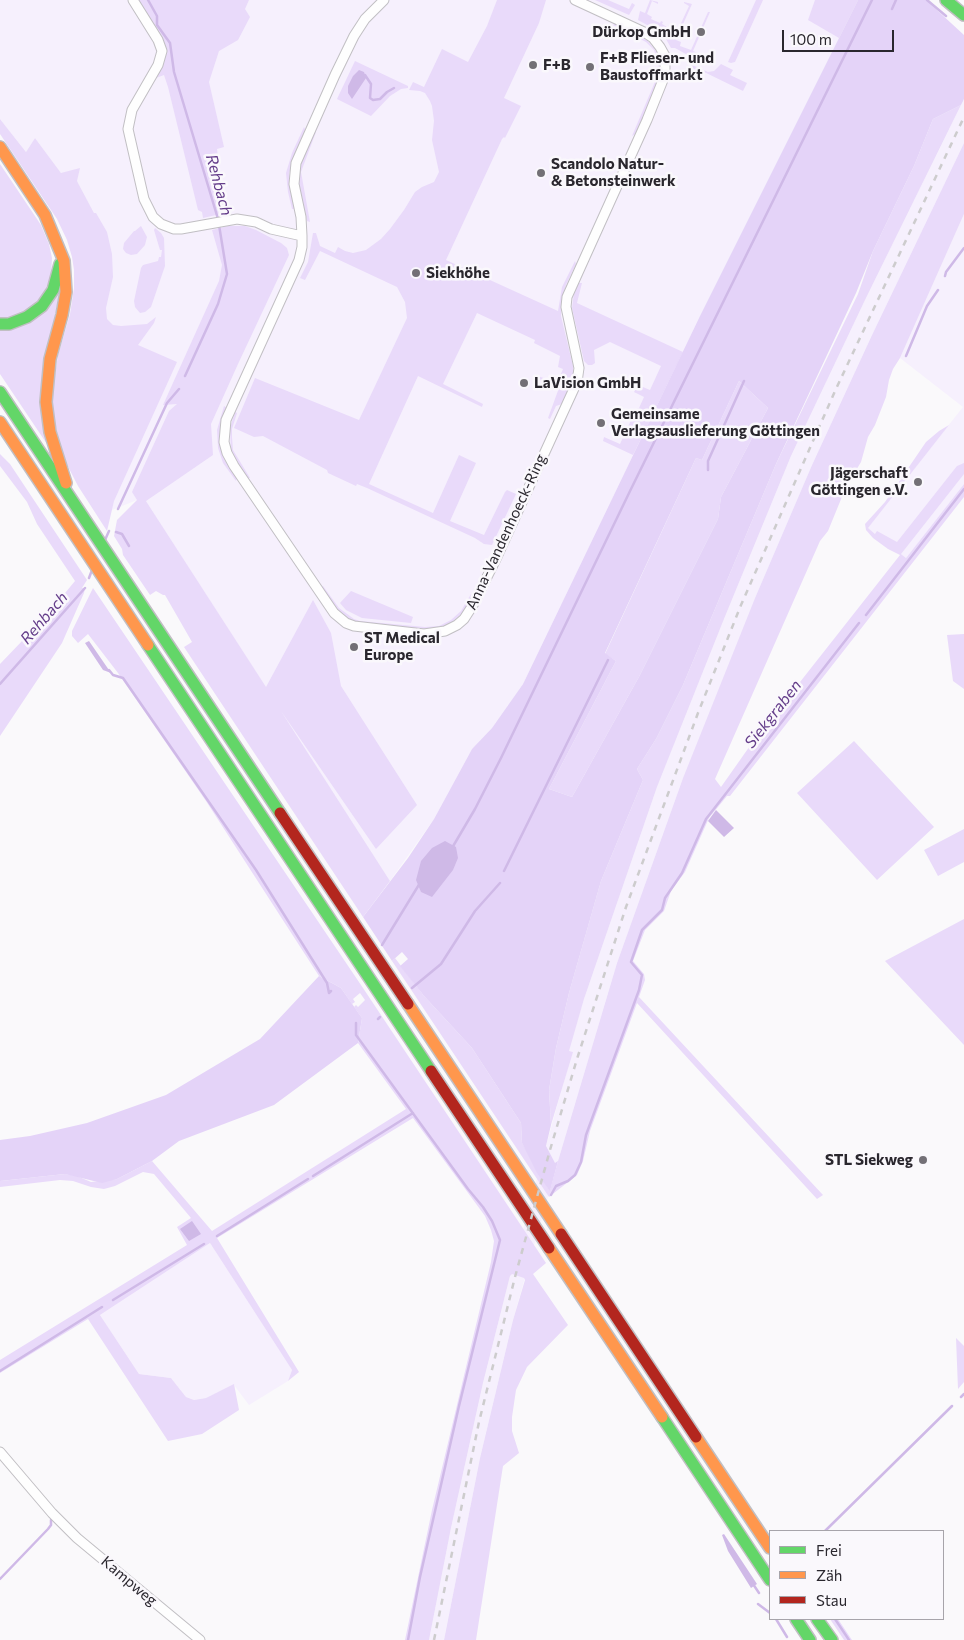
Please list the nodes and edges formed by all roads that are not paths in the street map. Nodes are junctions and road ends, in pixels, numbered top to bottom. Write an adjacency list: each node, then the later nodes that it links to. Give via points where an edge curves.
1 (133, 0): 7 (street, via 162,51 128,119 129,138 146,206 156,220 174,229 247,220)
2 (384, 0): 7 (street, Anna-Vandenhoeck-Ring, via 354,36 296,163 294,184)
3 (575, 0): 7 (street, Anna-Vandenhoeck-Ring, via 653,38 665,56 665,75 567,297 566,307 579,368 576,382 473,605 464,618 445,631 424,634 365,628 338,617 234,466 224,442 226,420 299,260)
4 (946, 0): 5 (main road)
5 (964, 15)
6 (0, 148): 8 (main road, via 44,215)
7 (302, 236)
8 (60, 250): 9 (main road, via 59,272 42,306 27,317); 14 (main road, via 65,267 66,292 48,370 46,402 50,432)
9 (0, 324)
10 (0, 392): 14 (main road)
11 (0, 422): 13 (main road)
12 (0, 442): 13 (main road)
13 (24, 458): 17 (main road)
14 (71, 499): 16 (main road)
15 (0, 1452): 20 (street, Kampweg, via 77,1538)
16 (769, 1546)
17 (769, 1578)
18 (797, 1620): 21 (main road)
19 (819, 1620): 22 (main road)
20 (200, 1640)
21 (810, 1640)
22 (832, 1640)

